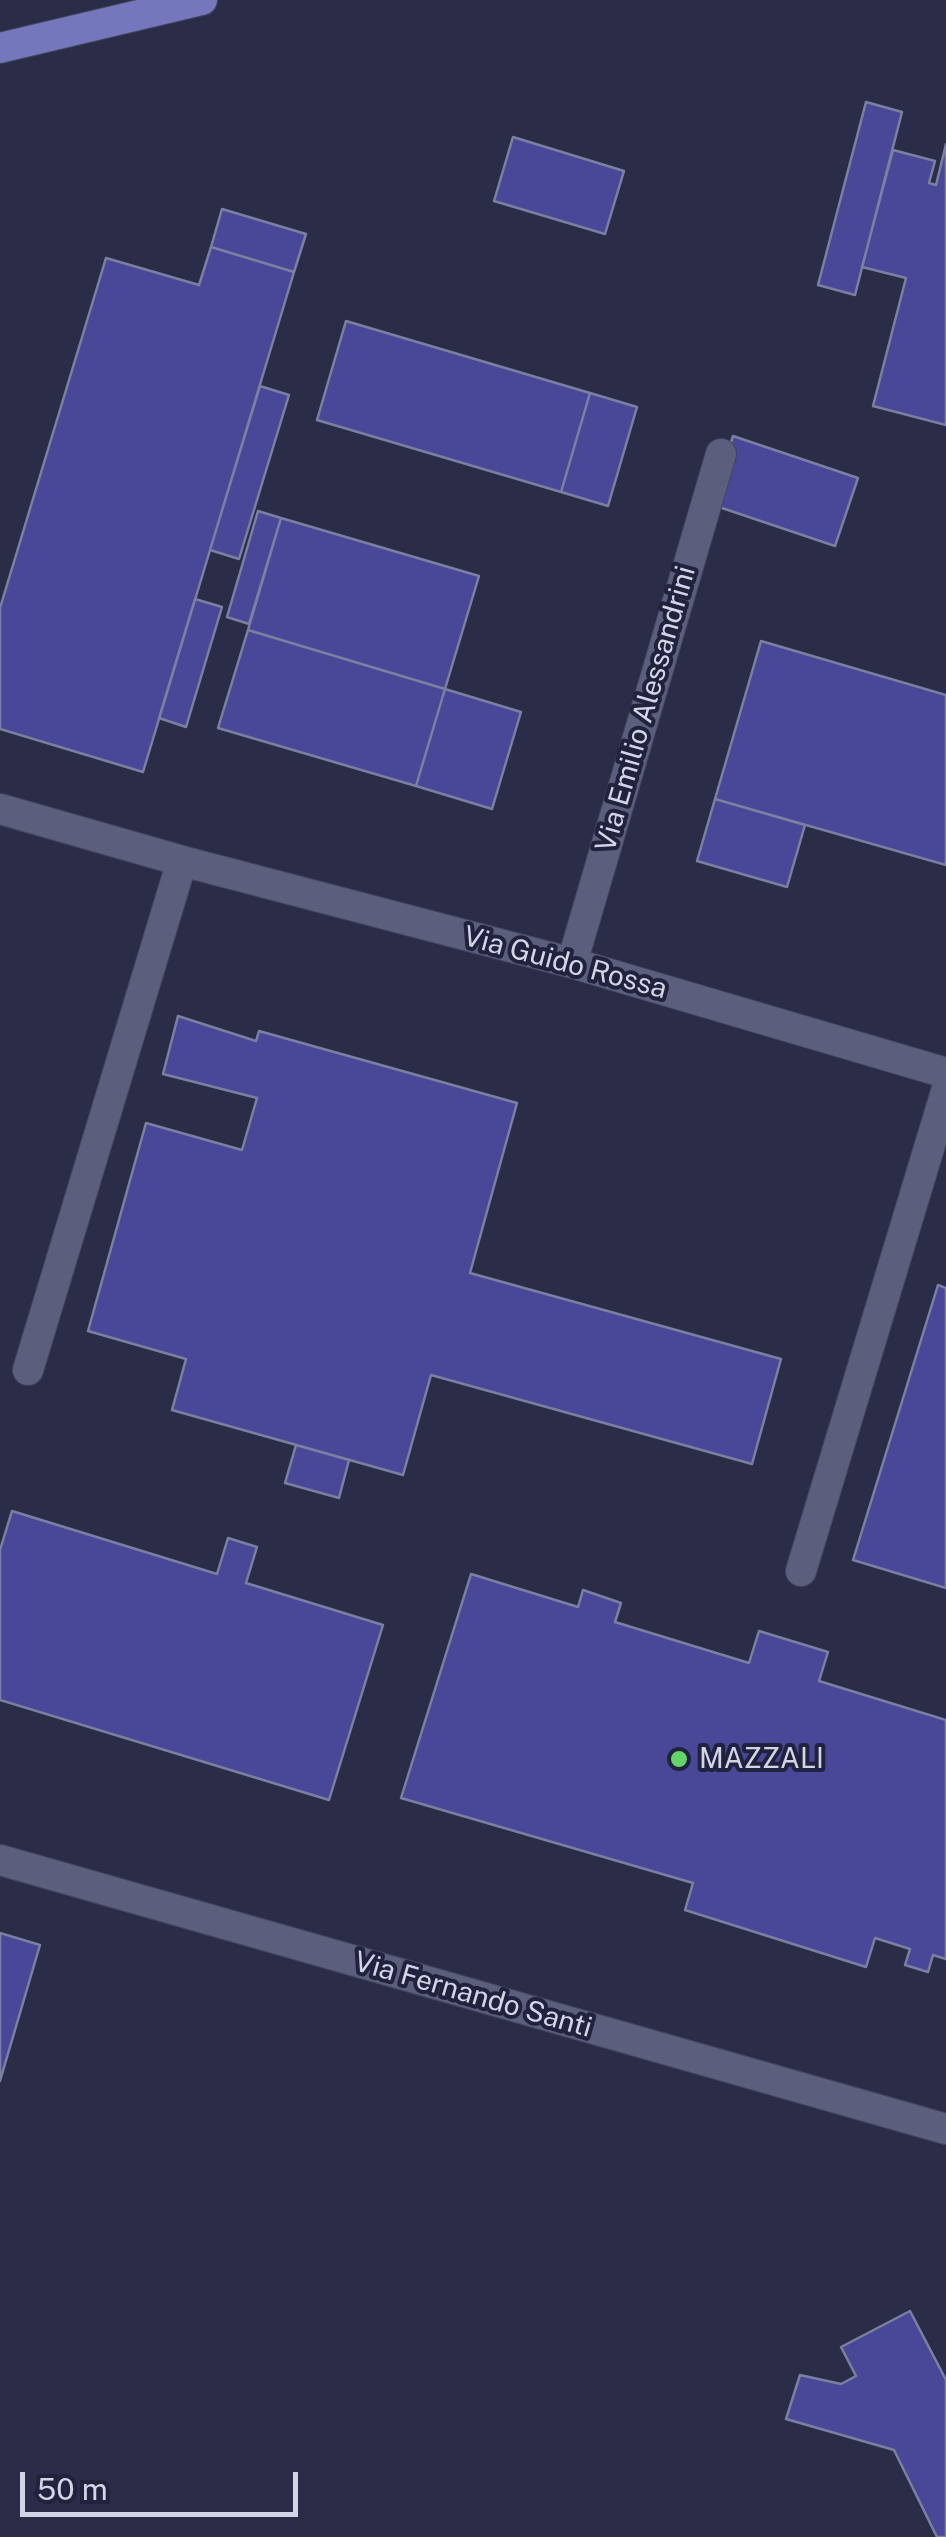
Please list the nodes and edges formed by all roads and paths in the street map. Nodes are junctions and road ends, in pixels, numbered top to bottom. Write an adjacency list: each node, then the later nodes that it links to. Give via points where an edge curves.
1 (202, 0): 2 (main road)
2 (0, 48)
3 (722, 454): 6 (street, Via Emilio Alessandrini)
4 (0, 809): 5 (street, Via Guido Rossa)
5 (182, 861): 6 (street, Via Guido Rossa); 9 (street)
6 (572, 963): 7 (street, Via Guido Rossa)
7 (946, 1073)
8 (946, 1092): 10 (street)
9 (28, 1370)
10 (801, 1571)
11 (0, 1860): 12 (street, Via Fernando Santi)
12 (946, 2129)

